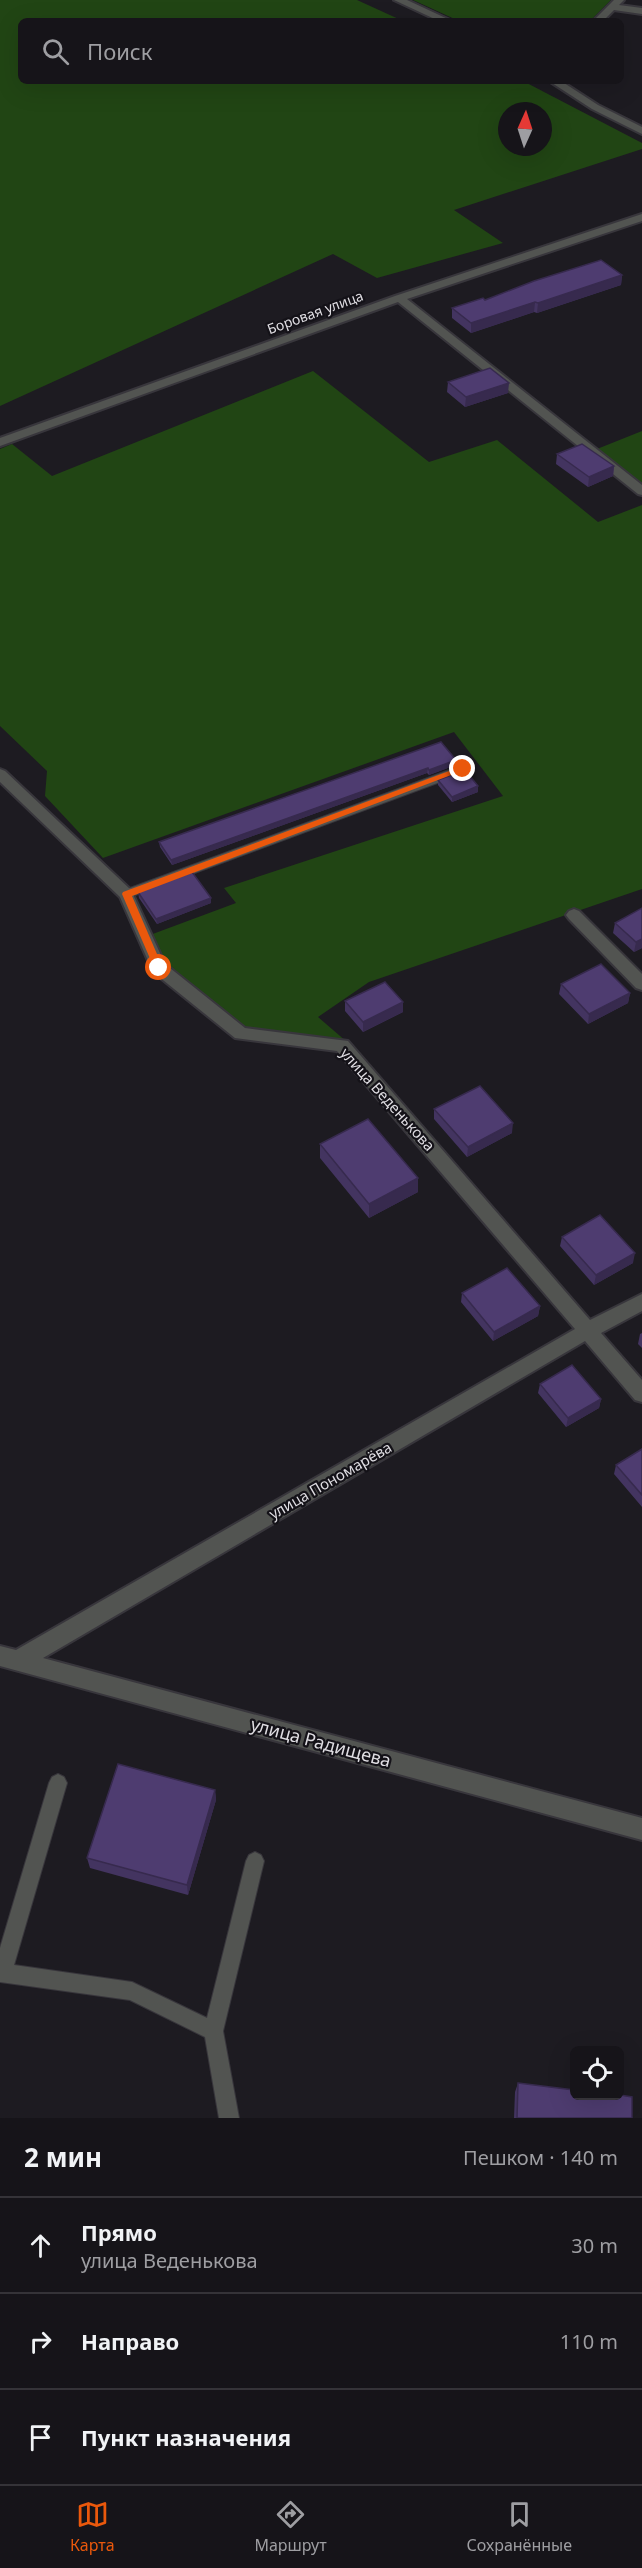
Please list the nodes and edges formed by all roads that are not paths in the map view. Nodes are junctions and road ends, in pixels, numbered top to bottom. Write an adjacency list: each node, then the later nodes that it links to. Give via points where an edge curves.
1 (399, 0): 4 (street)
2 (616, 4): 3 (street); 5 (street)
3 (642, 11)
4 (440, 18)
5 (601, 18)
6 (559, 84): 7 (street)
7 (642, 131)
8 (642, 217): 9 (street, Боровая улица)
9 (399, 298): 10 (street, Боровая улица); 11 (street)
10 (0, 441)
11 (642, 491)
12 (463, 769): 14 (lane)
13 (0, 774): 14 (street, улица Веденькова)
14 (126, 894): 18 (street, улица Веденькова, via 159,968 241,1034 342,1045)
15 (574, 915): 16 (street)
16 (642, 984)
17 (642, 1302): 18 (street, улица Пономарёва)
18 (589, 1330): 19 (street, улица Веденькова); 20 (street, улица Пономарёва)
19 (642, 1394)
20 (10, 1658): 22 (street, улица Радищева)
21 (58, 1783): 24 (lane)
22 (642, 1829)
23 (255, 1861): 25 (lane)
24 (1, 1972): 25 (lane, via 132,1991)
25 (213, 2031): 26 (lane)
26 (229, 2118)

